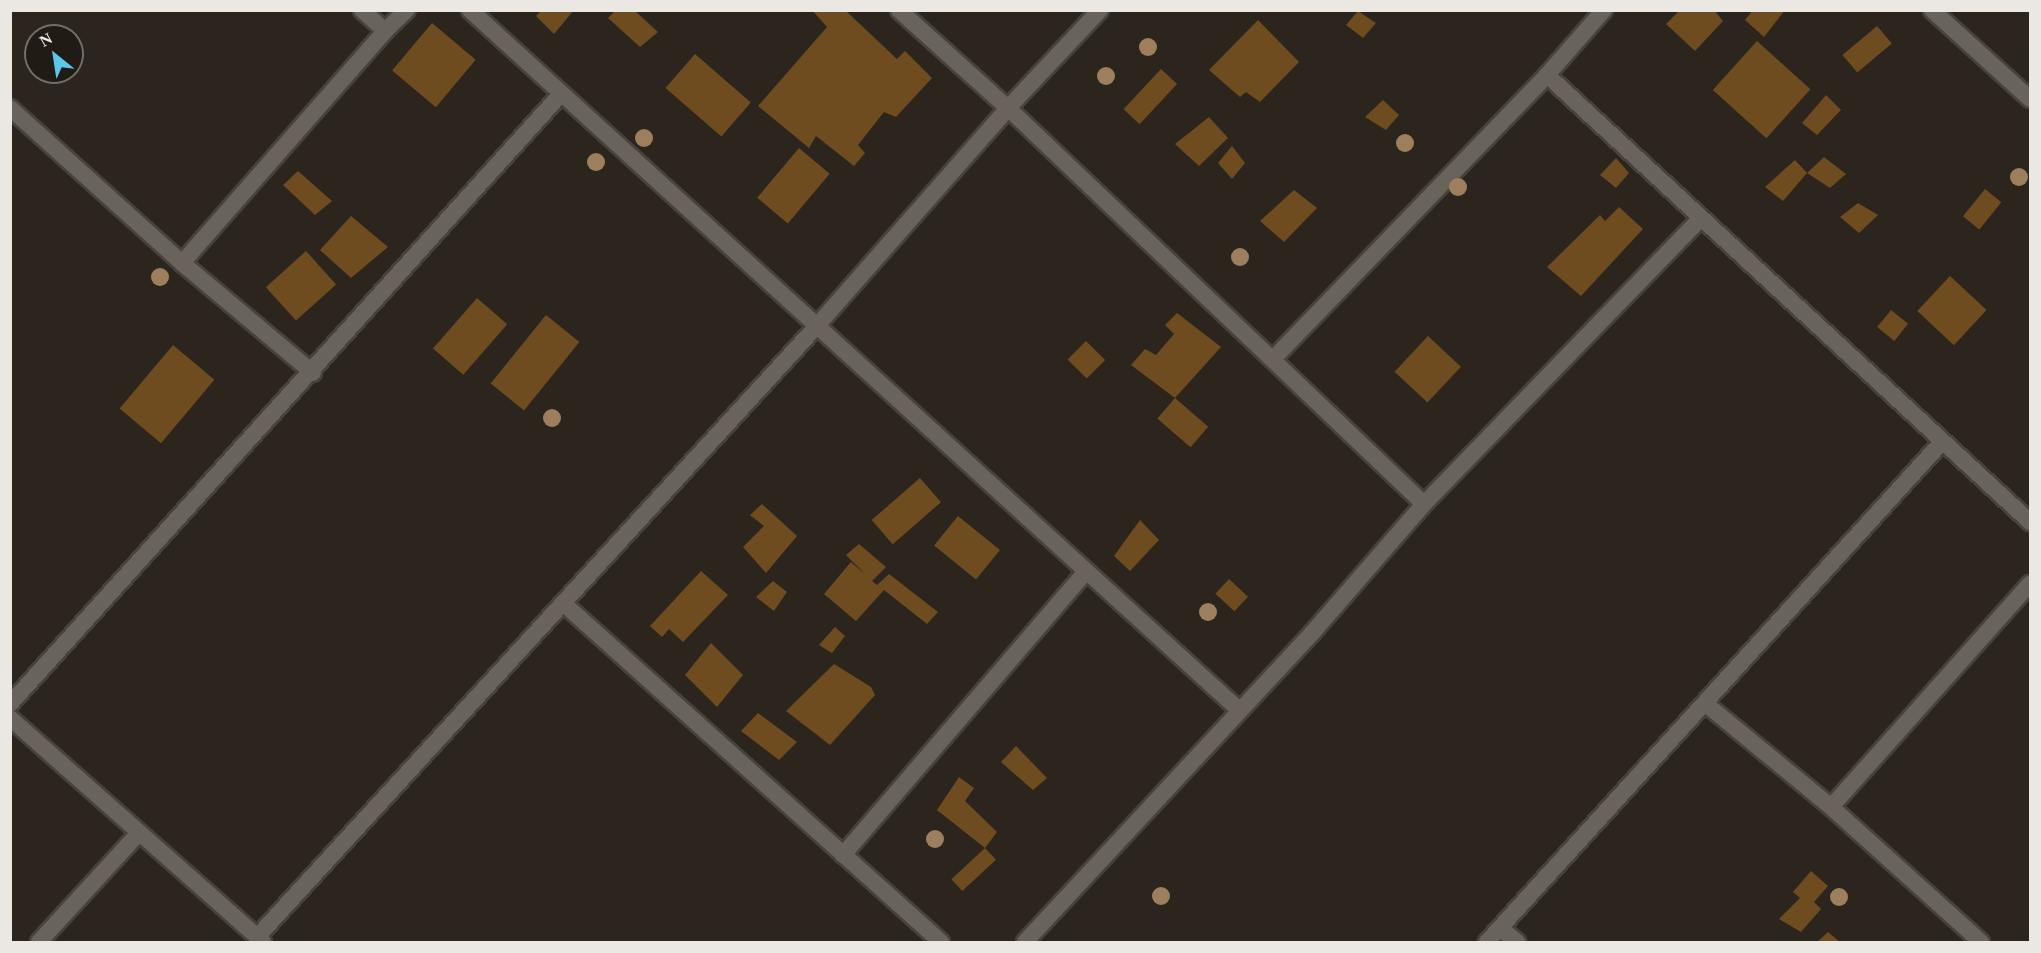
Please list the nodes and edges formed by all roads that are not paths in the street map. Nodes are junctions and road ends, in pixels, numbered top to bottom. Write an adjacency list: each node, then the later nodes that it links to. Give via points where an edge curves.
1 (362, 10): 8 (street)
2 (407, 10): 8 (street)
3 (470, 10): 10 (street)
4 (899, 10): 13 (street)
5 (1100, 10): 13 (street)
6 (1604, 10): 9 (street)
7 (1932, 10): 11 (street)
8 (385, 31): 15 (street)
9 (1548, 75): 14 (street); 17 (street)
10 (560, 95): 16 (street); 18 (street)
11 (2031, 99)
12 (10, 108): 15 (street)
13 (1008, 108): 16 (street); 17 (street)
14 (1700, 219): 19 (street); 20 (street)
15 (182, 263): 18 (street)
16 (816, 328): 22 (street); 24 (street)
17 (1273, 359): 20 (street)
18 (313, 373): 25 (street)
19 (1942, 442): 21 (street); 26 (street)
20 (1424, 504): 27 (street)
21 (2031, 522)
22 (1086, 571): 27 (street); 31 (street)
23 (2031, 584): 29 (street)
24 (563, 603): 31 (street); 33 (street)
25 (10, 704)
26 (1707, 705): 29 (street); 32 (street)
27 (1239, 710): 36 (street)
28 (10, 718): 30 (street)
29 (1831, 807): 39 (street)
30 (140, 833): 33 (street); 34 (street)
31 (843, 855): 35 (street)
32 (1500, 928): 37 (street); 38 (street)
33 (260, 940)
34 (39, 942)
35 (941, 942)
36 (1024, 942)
37 (1487, 942)
38 (1517, 942)
39 (1981, 942)

